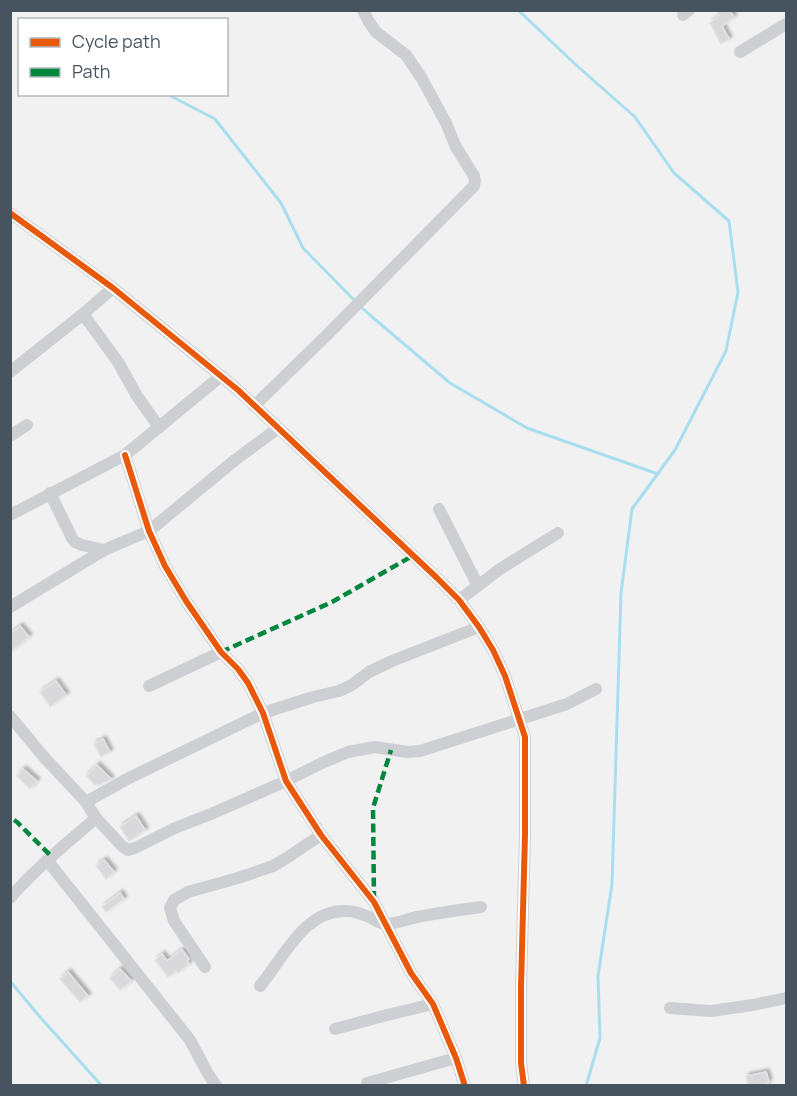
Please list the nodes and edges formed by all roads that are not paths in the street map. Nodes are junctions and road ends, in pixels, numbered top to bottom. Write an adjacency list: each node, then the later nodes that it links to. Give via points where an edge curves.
1 (363, 10): 9 (street, via 376,32 406,55 421,77 474,176 474,186)
2 (786, 24): 3 (street)
3 (740, 52)
4 (10, 213): 5 (street)
5 (113, 288): 6 (street); 8 (street)
6 (83, 314): 7 (street); 11 (street)
7 (10, 372)
8 (221, 376): 9 (street); 11 (street)
9 (254, 406): 12 (street)
10 (27, 425): 13 (street)
11 (159, 427): 14 (street)
12 (278, 429): 18 (street); 22 (street)
13 (10, 436)
14 (125, 455): 15 (street); 18 (street)
15 (50, 493): 17 (street); 20 (street, via 75,542)
16 (439, 509): 21 (street)
17 (10, 515)
18 (149, 531): 20 (street); 25 (street, via 186,602)
19 (558, 533): 21 (street)
20 (104, 550): 23 (street)
21 (478, 586): 22 (street)
22 (459, 600): 24 (street)
23 (10, 607)
24 (479, 627): 28 (street, via 392,661 339,692); 30 (street, via 505,676)
25 (222, 652): 26 (street); 28 (street, via 248,683)
26 (148, 686)
27 (596, 689): 30 (street)
28 (262, 713): 31 (street); 32 (street)
29 (10, 716): 32 (street)
30 (520, 720): 31 (street, via 420,751 375,747 354,751); 49 (street, via 525,737 521,987)
31 (286, 781): 33 (street, via 135,849 122,846); 34 (street)
32 (86, 802): 33 (street)
33 (96, 818): 35 (street)
34 (321, 835): 38 (street, via 374,902); 39 (street, via 273,866 188,892 174,900 170,908 174,921)
35 (47, 860): 36 (street); 47 (street, via 190,1040)
36 (10, 898)
37 (481, 907): 38 (street)
38 (384, 924): 40 (street, via 352,911 340,910 323,916 295,939); 42 (street)
39 (205, 967)
40 (260, 986)
41 (786, 998): 43 (street, via 711,1011)
42 (433, 1004): 44 (street); 45 (street)
43 (670, 1008)
44 (335, 1029)
45 (456, 1058): 46 (street); 48 (street)
46 (367, 1083)
47 (216, 1086)
48 (465, 1086)
49 (524, 1086)

